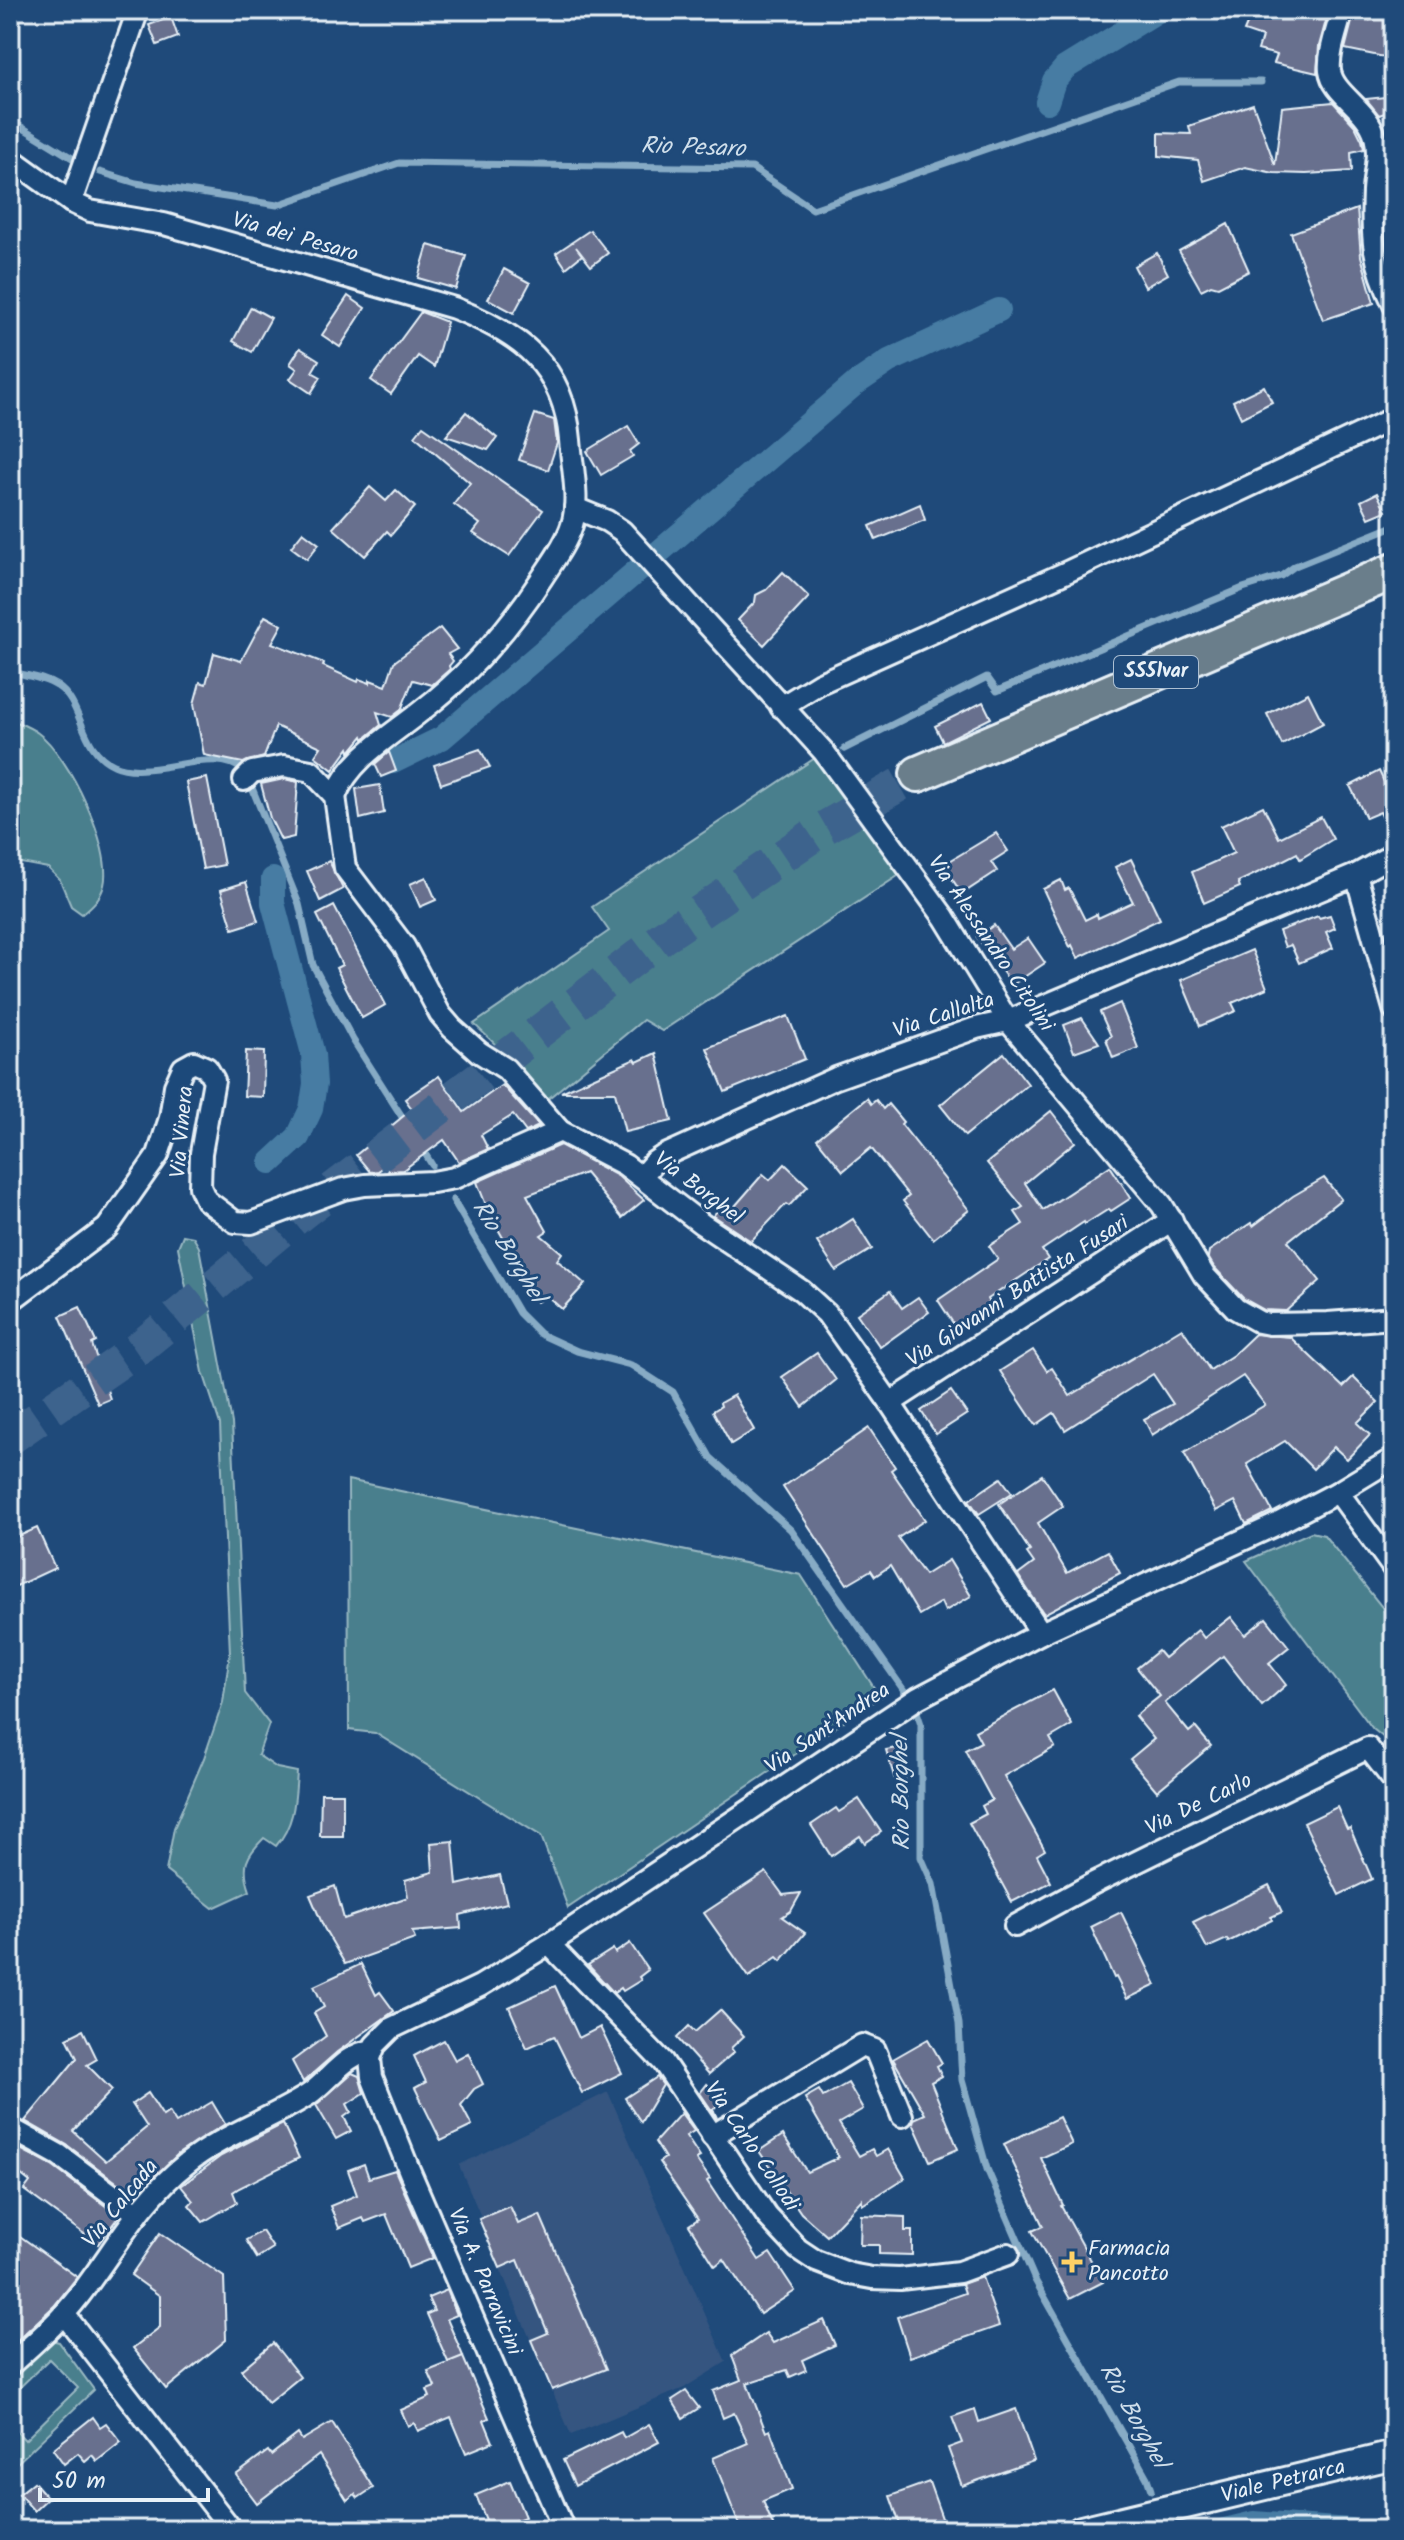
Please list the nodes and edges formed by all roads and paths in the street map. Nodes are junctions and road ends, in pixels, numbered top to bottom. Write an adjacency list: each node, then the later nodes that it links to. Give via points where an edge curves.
1 (138, 10): 4 (street)
2 (1342, 10): 5 (street, via 1330,68 1337,86 1364,113 1376,140 1374,255)
3 (10, 158): 4 (street, Via dei Pesaro)
4 (71, 202): 7 (street, Via dei Pesaro, via 90,211 164,224 488,322 519,341 558,386 568,418)
5 (1394, 305)
6 (1394, 418): 9 (street, via 820,683)
7 (575, 508): 9 (street, Via Alessandro Citolini, via 607,521 634,544); 12 (street, via 558,553 502,633 449,688 343,777)
8 (1394, 571): 10 (main road, SS51var)
9 (781, 707): 16 (street, Via Alessandro Citolini, via 824,752 897,850)
10 (918, 774)
11 (248, 776): 12 (street, via 284,766 311,771)
12 (335, 796): 17 (street, Via Borghel, via 345,868 404,946 440,1014 479,1052 506,1069)
13 (1394, 854): 14 (street, Via Callalta)
14 (1356, 875): 15 (street); 16 (street, Via Callalta)
15 (1394, 1009)
16 (1008, 1021): 18 (street, Via Callalta, via 836,1078 663,1156); 19 (street, Via Alessandro Citolini)
17 (560, 1131): 18 (street, Via Borghel); 20 (street, Via Vinera, via 454,1178 343,1189 251,1223 235,1222 206,1200 200,1187 214,1080 207,1068 194,1062 183,1068 175,1086 158,1155 107,1228)
18 (642, 1176): 22 (street, Via Borghel, via 817,1303)
19 (1172, 1220): 21 (street, Via Alessandro Citolini, via 1204,1275 1236,1309 1259,1322); 22 (street, Via Giovanni Battista Fusari)
20 (10, 1301)
21 (1394, 1318)
22 (890, 1403): 26 (street, Via Borghel)
23 (1394, 1458): 24 (street, Via Sant'Andrea)
24 (1338, 1492): 25 (street); 26 (street, Via Sant'Andrea)
25 (1394, 1569)
26 (1041, 1633): 29 (street, Via Sant'Andrea, via 912,1702)
27 (1394, 1781): 28 (street, Via De Carlo, via 1368,1748)
28 (1015, 1926)
29 (549, 1944): 30 (street, Via Sant'Andrea, via 480,1986 392,2028); 33 (street, Via Carlo Collodi, via 663,2062)
30 (372, 2051): 34 (street, Via Calcada, via 351,2058 294,2104 186,2163); 40 (street, Via A. Parravicini, via 372,2077 410,2172)
31 (902, 2116): 33 (street, via 875,2050 862,2045)
32 (10, 2128): 34 (street, via 59,2155)
33 (712, 2136): 35 (street, Via Carlo Collodi, via 780,2232 831,2269 900,2279 959,2272)
34 (138, 2214): 36 (street, Via Calcada)
35 (1008, 2254)
36 (64, 2314): 37 (street, Via Calcada); 39 (street)
37 (10, 2365)
38 (1394, 2455): 41 (street, Viale Petrarca)
39 (232, 2530)
40 (564, 2530)
41 (1081, 2530)

